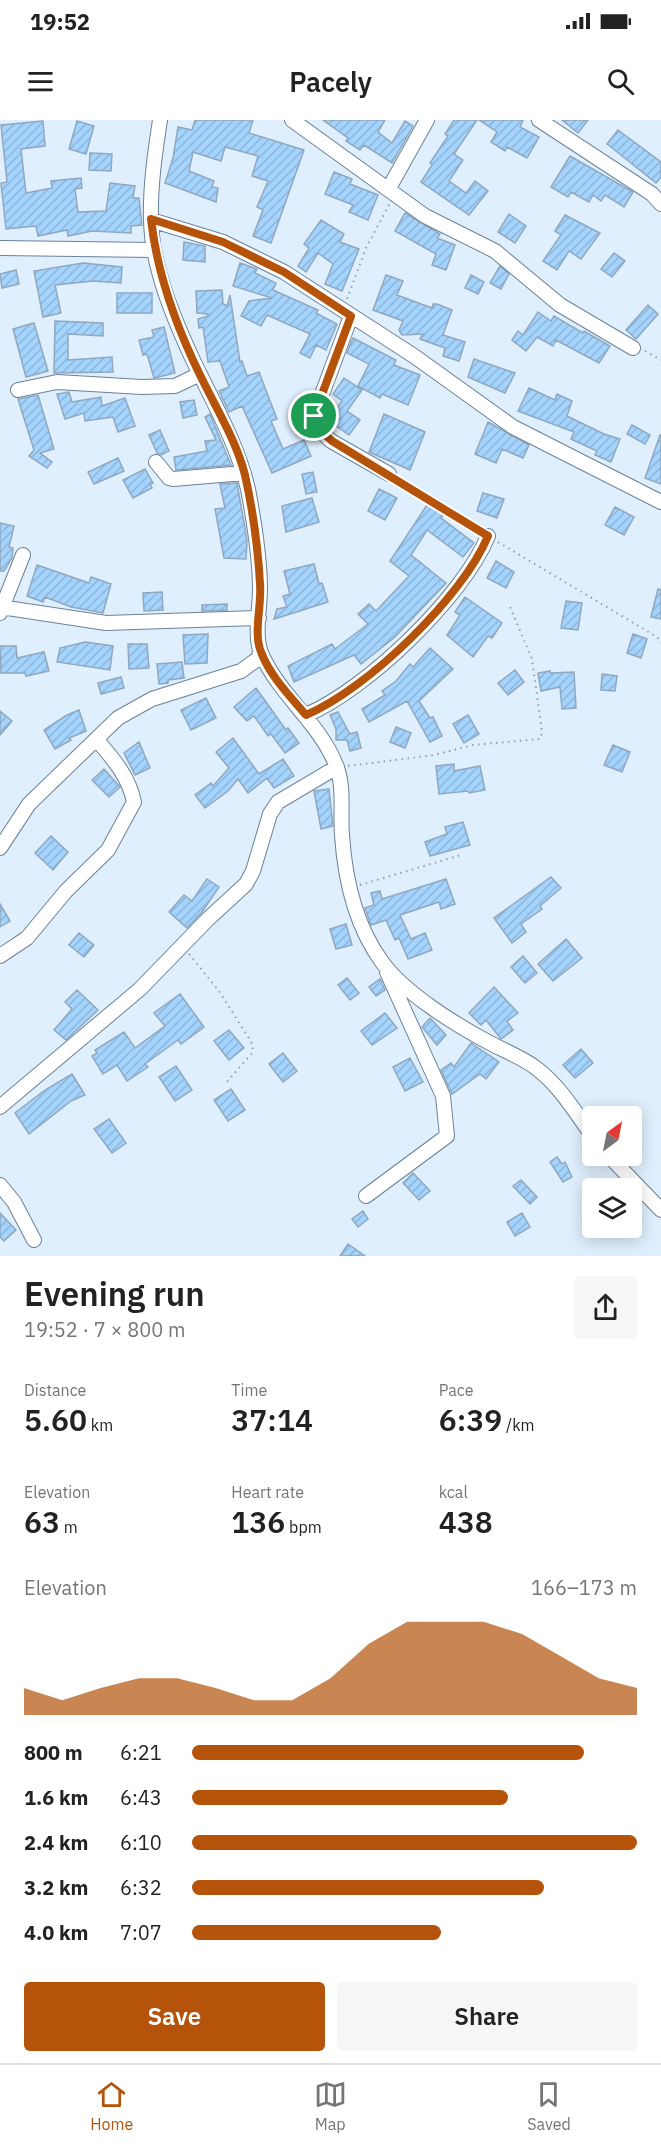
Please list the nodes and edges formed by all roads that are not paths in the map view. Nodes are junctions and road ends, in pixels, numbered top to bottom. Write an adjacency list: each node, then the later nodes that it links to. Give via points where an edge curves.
1 (160, 120): 7 (street)
2 (292, 120): 5 (street)
3 (427, 120): 5 (street)
4 (539, 120): 6 (street, via 652,194)
5 (392, 191): 11 (street, via 425,216 495,251 560,305)
6 (661, 204)
7 (151, 219): 9 (street); 10 (street, via 223,242 284,272)
8 (0, 248): 9 (street)
9 (154, 250): 12 (street, via 169,301)
10 (347, 313): 16 (street, via 314,425 332,441); 17 (street, via 513,427)
11 (633, 348)
12 (200, 374): 13 (street, via 175,386 57,382); 15 (street)
13 (18, 390)
14 (156, 462): 15 (street, via 173,479)
15 (244, 473): 21 (street, via 260,586)
16 (389, 474)
17 (661, 502)
18 (488, 536): 23 (street, via 474,565 405,644 328,706)
19 (24, 555): 20 (street)
20 (1, 609): 21 (street, via 106,623)
21 (259, 618): 22 (street)
22 (260, 650): 23 (street, via 274,676); 24 (street, via 259,657 242,671 152,699 118,718)
23 (306, 715): 25 (street)
24 (97, 740): 26 (street, via 29,804); 27 (street, via 125,775 134,802 108,850 66,891 27,938)
25 (337, 767): 28 (street, via 350,888 360,928); 29 (street, via 278,802 270,814 246,884 140,989)
26 (0, 849)
27 (0, 956)
28 (384, 965): 30 (street, via 429,1006 535,1066 557,1086); 33 (street, via 442,1096 447,1136)
29 (0, 1107)
30 (582, 1121)
31 (619, 1166): 34 (street)
32 (0, 1185): 35 (street)
33 (366, 1196)
34 (661, 1210)
35 (34, 1240)

